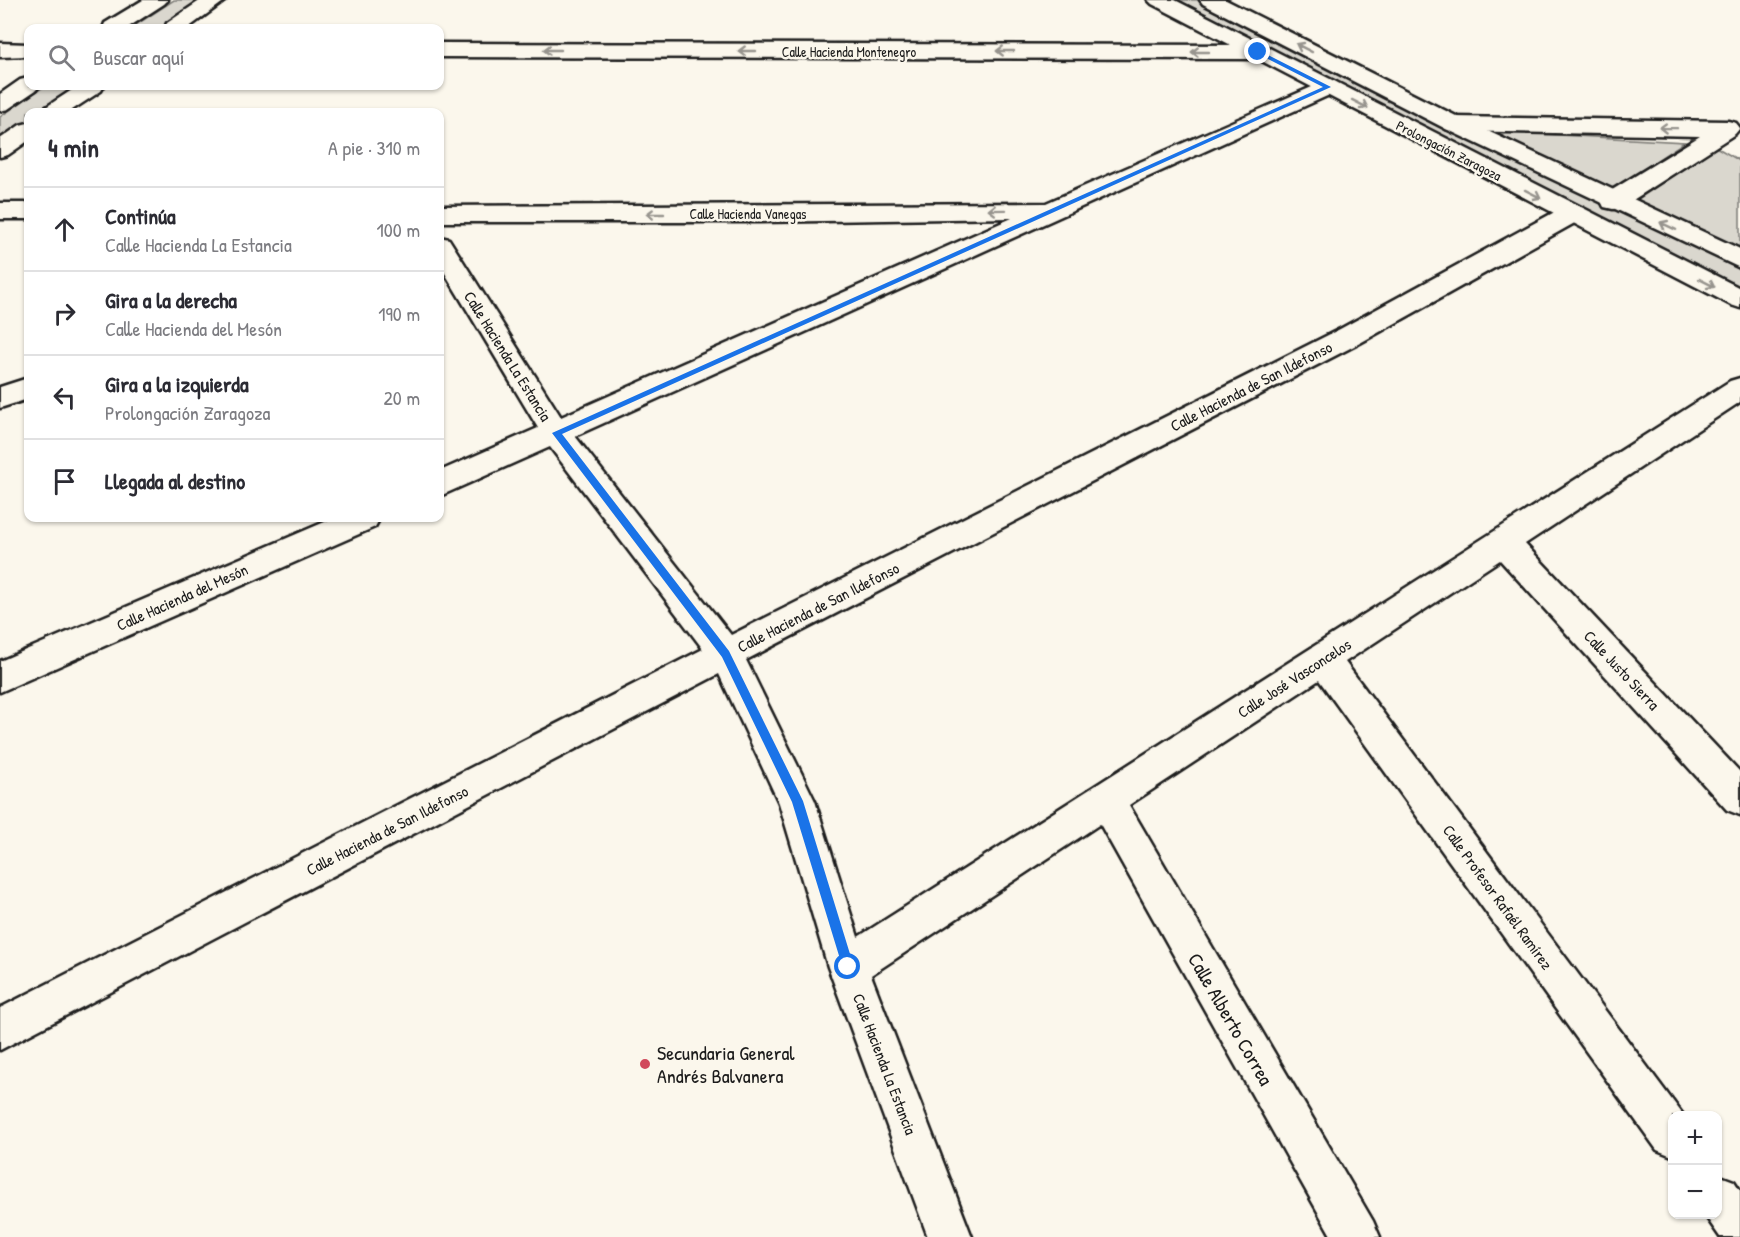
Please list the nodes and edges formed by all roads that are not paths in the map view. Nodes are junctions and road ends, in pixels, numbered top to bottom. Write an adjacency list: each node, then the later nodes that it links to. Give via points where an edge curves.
1 (157, 0): 5 (street)
2 (215, 0): 6 (street)
3 (1159, 0): 10 (street, Prolongación Zaragoza)
4 (1210, 0): 16 (street, Prolongación Zaragoza, one-way to 4)
5 (119, 24)
6 (181, 24)
7 (0, 50): 8 (street)
8 (24, 50)
9 (444, 50): 10 (street, Calle Hacienda Montenegro, one-way to 9)
10 (1258, 52): 11 (street, Prolongación Zaragoza)
11 (1328, 87): 21 (street); 24 (street, Prolongación Zaragoza, one-way to 24)
12 (24, 88): 14 (street)
13 (87, 90): 15 (street)
14 (0, 104)
15 (60, 108)
16 (1454, 124): 17 (street, one-way to 16); 20 (street, Prolongación Zaragoza)
17 (1733, 126): 20 (street)
18 (24, 133): 19 (street)
19 (0, 150)
20 (1613, 201): 27 (street, Prolongación Zaragoza, one-way to 20)
21 (1056, 210): 25 (street, Calle Hacienda Vanegas, one-way to 25, via 748,214); 32 (street)
22 (0, 211): 23 (street)
23 (24, 211)
24 (1571, 214): 28 (street, Prolongación Zaragoza, one-way to 28); 36 (street, Calle Hacienda de San Ildefonso, via 1350,336)
25 (444, 226)
26 (444, 231): 32 (street, Calle Hacienda La Estancia)
27 (1740, 260)
28 (1740, 299)
29 (1740, 388): 35 (street, Calle José Vasconcelos)
30 (24, 389): 31 (street)
31 (0, 398)
32 (556, 433): 33 (street); 36 (street, Calle Hacienda La Estancia)
33 (444, 482)
34 (355, 522): 38 (street, Calle Hacienda del Mesón)
35 (1503, 542): 37 (street, Calle José Vasconcelos); 39 (street, Calle Justo Sierra)
36 (726, 654): 41 (street, Calle Hacienda La Estancia, via 797,801); 42 (street, Calle Hacienda de San Ildefonso)
37 (1323, 659): 40 (street, Calle José Vasconcelos); 43 (street, Calle Profesor Rafaél Ramírez)
38 (0, 677)
39 (1740, 798)
40 (1106, 800): 41 (street, Calle José Vasconcelos); 47 (street, Calle Alberto Correa)
41 (848, 967): 46 (street, Calle Hacienda La Estancia)
42 (0, 1030)
43 (1668, 1130)
44 (1722, 1202): 45 (street)
45 (1740, 1227)
46 (950, 1237)
47 (1357, 1237)

